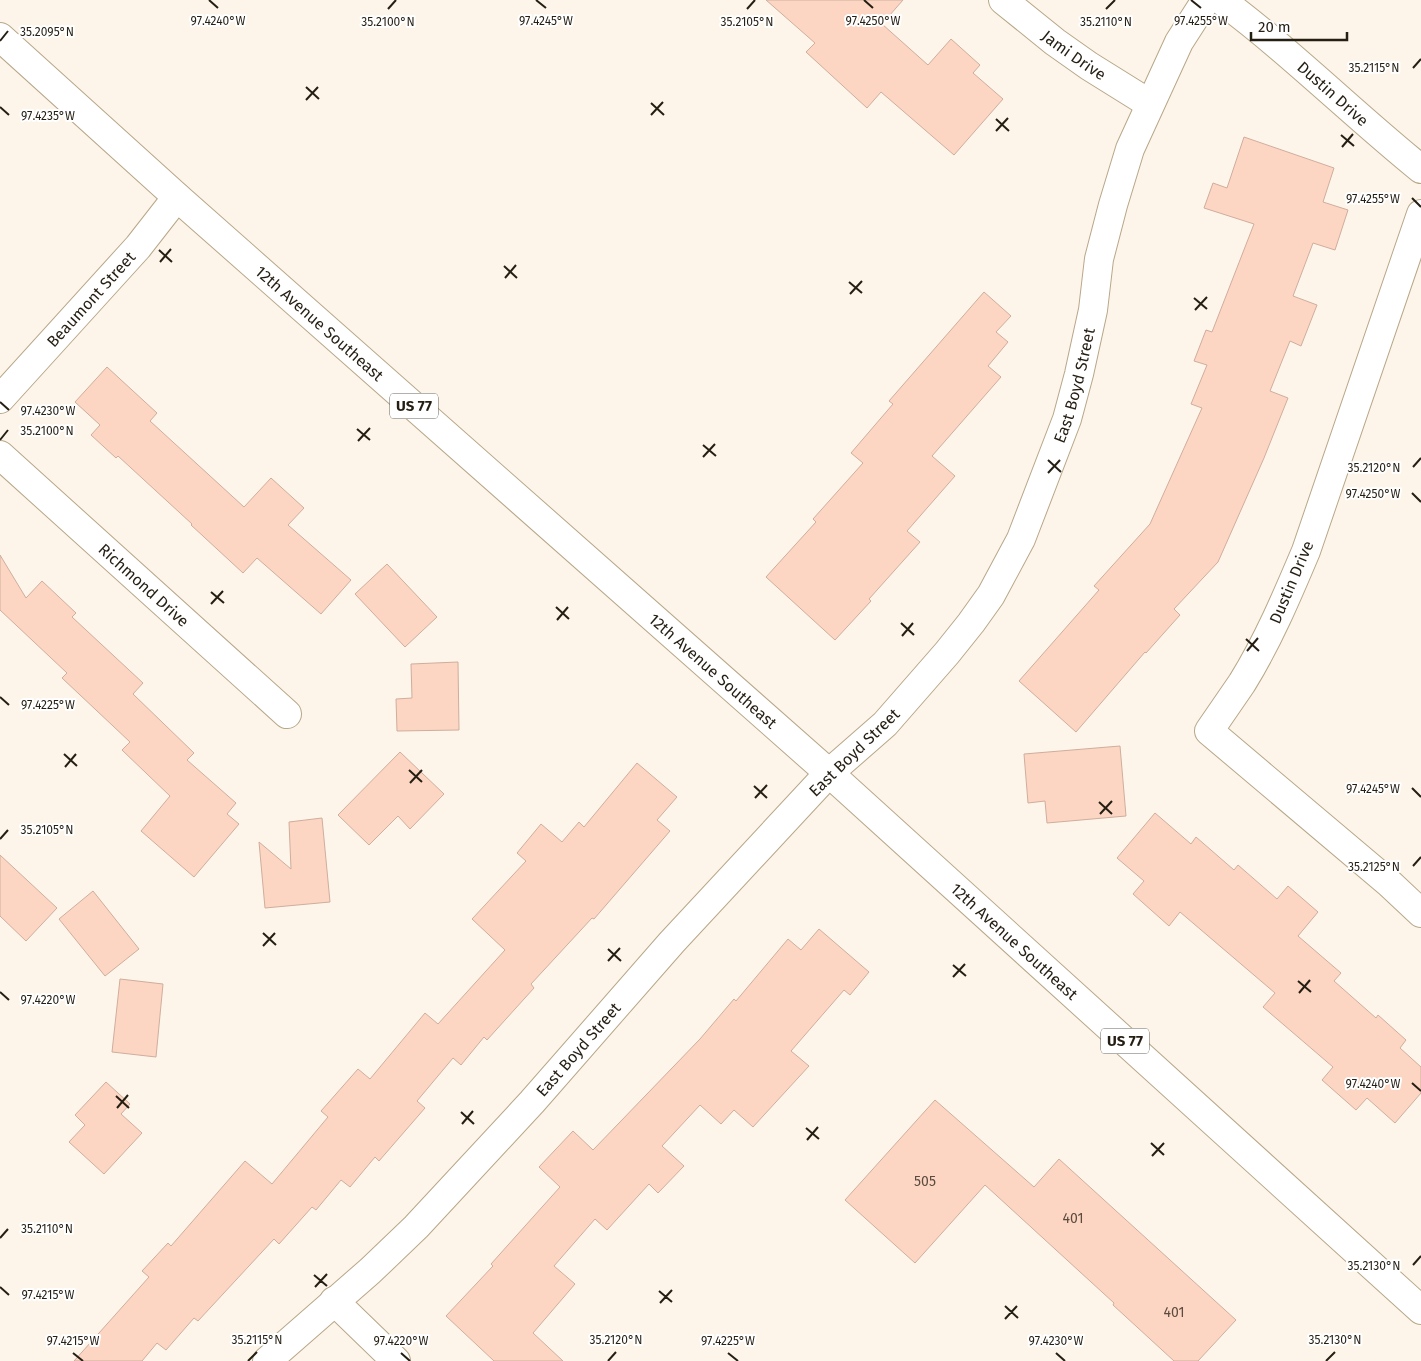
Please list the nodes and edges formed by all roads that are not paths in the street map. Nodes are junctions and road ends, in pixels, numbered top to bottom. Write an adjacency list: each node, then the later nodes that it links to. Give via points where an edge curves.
1 (1003, 0): 5 (street, Jami Drive, via 1062,47)
2 (1206, 0): 5 (street, East Boyd Street, via 1179,42)
3 (1221, 0): 6 (street, Dustin Drive, via 1256,26)
4 (0, 37): 7 (street, 12th Avenue Southeast / US 77)
5 (1150, 104): 12 (street, East Boyd Street, via 1130,149 1113,205 1067,419 1020,539 991,595 947,653 885,724)
6 (1421, 168)
7 (178, 197): 9 (street, Beaumont Street); 12 (street, 12th Avenue Southeast / US 77)
8 (1421, 214): 13 (street, Dustin Drive, via 1288,595 1242,682 1209,731)
9 (0, 399)
10 (0, 455): 11 (street, Richmond Drive)
11 (287, 714)
12 (829, 773): 14 (street, East Boyd Street, via 416,1227); 15 (street, 12th Avenue Southeast / US 77)
13 (1421, 913)
14 (334, 1301): 16 (street, East Boyd Street); 17 (street)
15 (1421, 1310)
16 (267, 1361)
17 (396, 1361)

